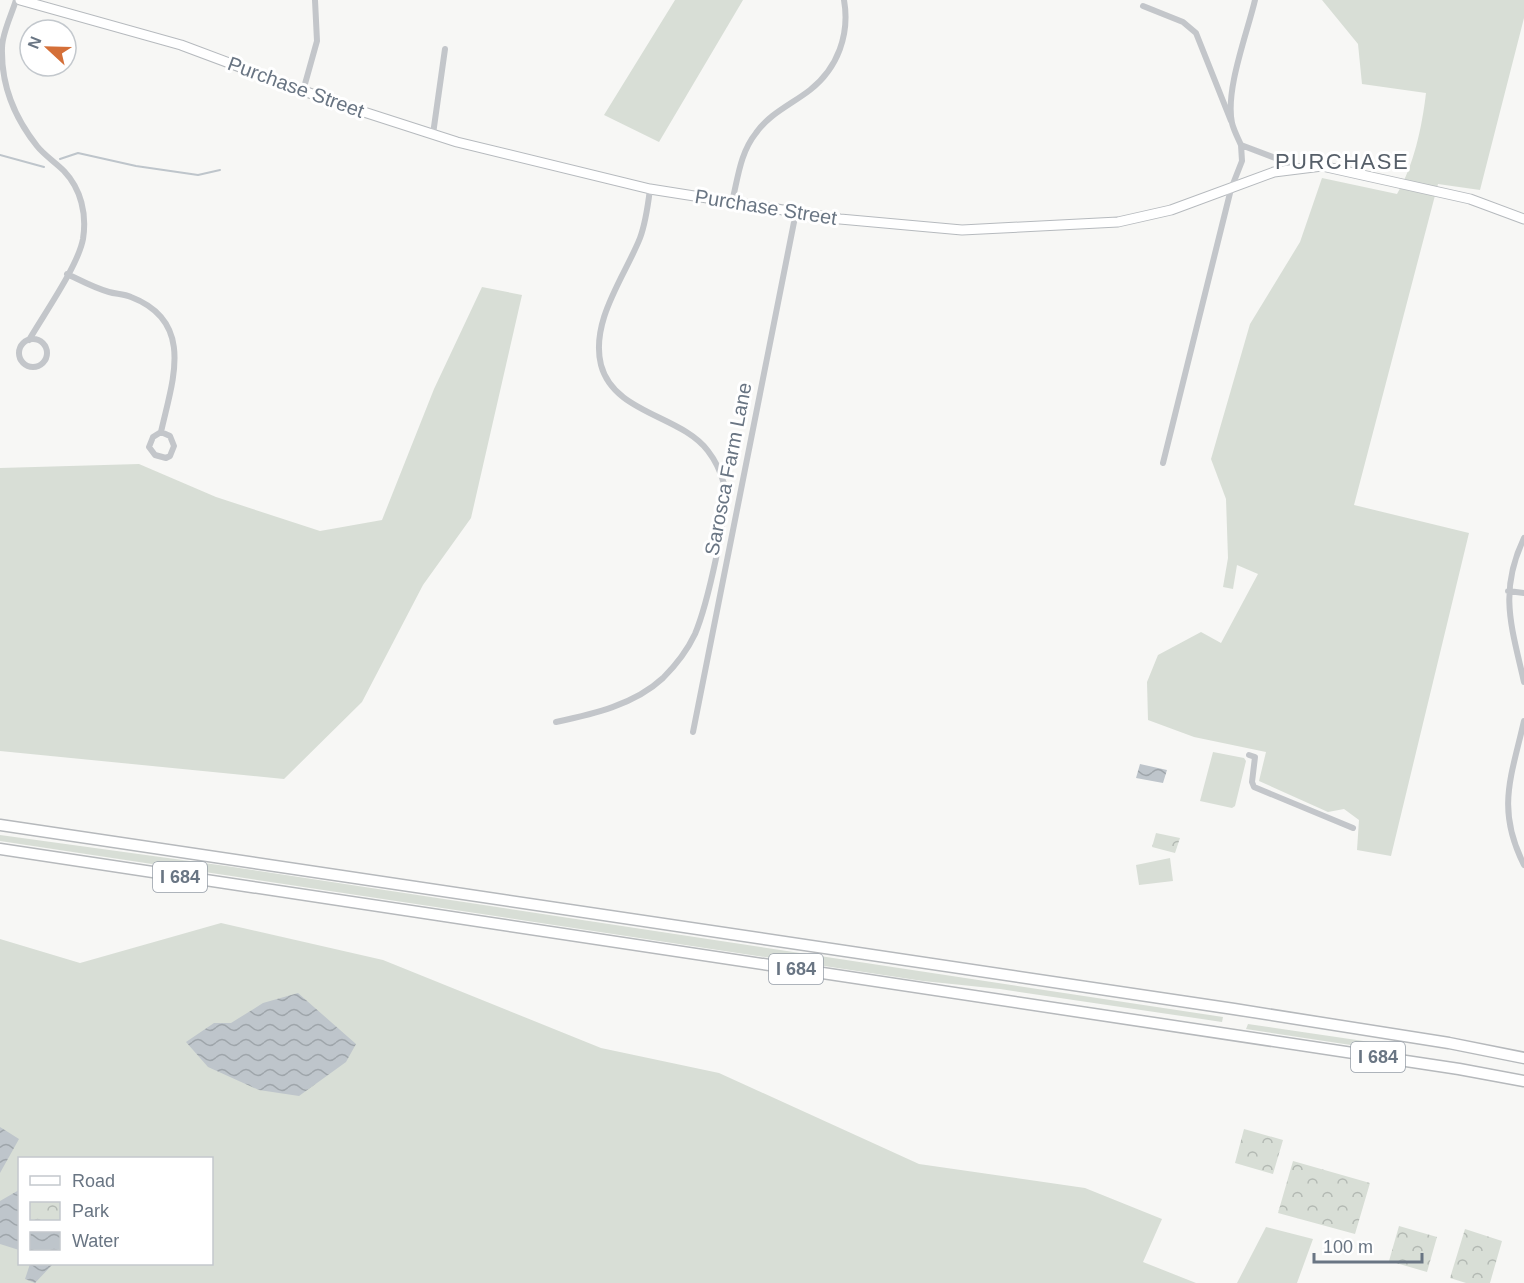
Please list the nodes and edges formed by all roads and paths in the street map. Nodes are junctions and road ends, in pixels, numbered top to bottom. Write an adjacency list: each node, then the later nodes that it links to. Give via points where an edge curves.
1 (18, 0): 7 (main road, Purchase Street, via 181,45); 17 (street, via 1,46 6,87 12,106 38,148 64,171 78,191 85,219 83,241)
2 (315, 0): 7 (street, via 317,41)
3 (844, 0): 14 (street, via 845,37 839,53 812,88 756,131 741,160)
4 (1255, 0): 8 (street, via 1231,97)
5 (1143, 6): 8 (street, via 1183,22 1196,33)
6 (445, 49): 9 (street)
7 (303, 91): 9 (main road, Purchase Street)
8 (1232, 124): 10 (street)
9 (433, 134): 12 (main road, Purchase Street)
10 (1241, 145): 11 (street); 13 (street, via 1242,161)
11 (1299, 167): 13 (main road, Purchase Street); 16 (main road, Purchase Street, via 1329,167 1438,191)
12 (650, 189): 14 (main road, Purchase Street); 26 (street, via 640,237 599,337 601,366 630,402 694,436 708,451 724,483 720,532 700,617 686,653 642,694 613,708)
13 (1231, 189): 15 (main road, Purchase Street, via 1144,218 1088,225 947,230); 20 (street)
14 (732, 202): 15 (main road, Purchase Street)
15 (796, 212): 27 (street, Sarosca Farm Lane)
16 (1524, 219)
17 (67, 274): 18 (street); 19 (street, via 142,302 168,326 174,338 175,367)
18 (29, 340): 18 (street, via 22,345 20,357 29,366 38,366 46,355 45,346 38,340)
19 (161, 432): 19 (street, via 153,437 149,447 155,455 166,458 174,446 170,436)
20 (1163, 463)
21 (1524, 538): 22 (street, via 1513,563)
22 (1508, 591): 23 (street); 24 (street, via 1513,640)
23 (1524, 593)
24 (1524, 682)
25 (1524, 721): 28 (street)
26 (556, 722)
27 (693, 732)
28 (1522, 737): 33 (street, via 1506,801 1509,827)
29 (1249, 755): 31 (street, via 1255,757 1254,787)
30 (0, 825): 34 (highway, I 684)
31 (1353, 828)
32 (0, 849): 37 (highway, I 684)
33 (1524, 865)
34 (1503, 1052): 35 (highway, I 684); 36 (highway)
35 (1524, 1052)
36 (1524, 1058)
37 (1524, 1081)

